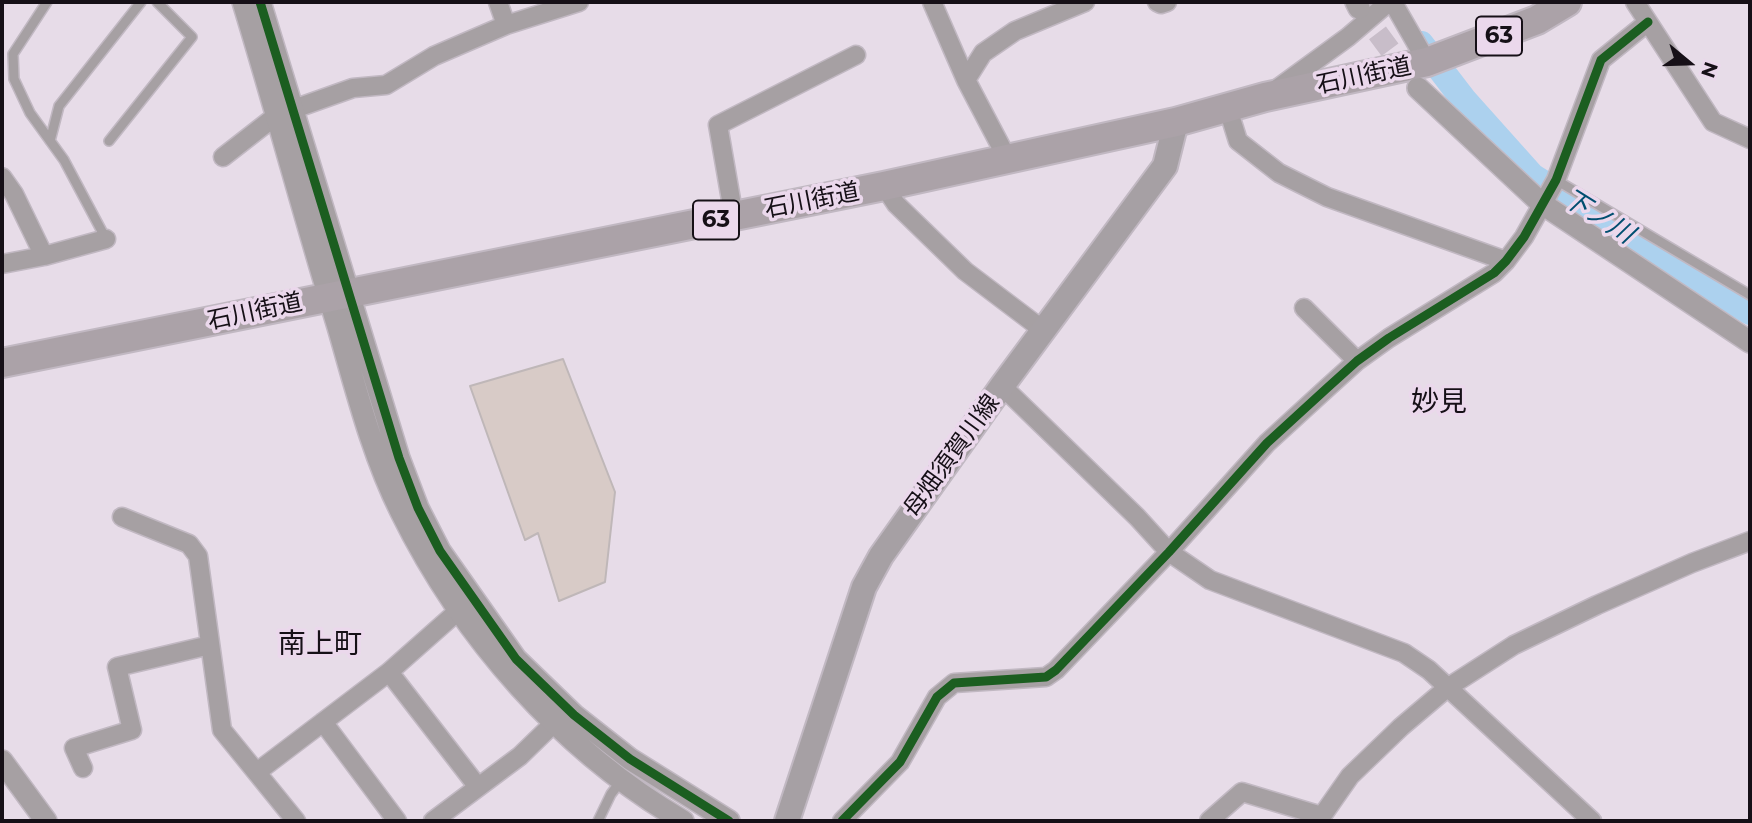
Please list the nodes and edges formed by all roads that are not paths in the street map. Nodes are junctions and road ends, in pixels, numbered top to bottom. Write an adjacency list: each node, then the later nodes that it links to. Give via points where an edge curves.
1 (47, 2): 26 (lane, via 13,54 14,79)
2 (141, 2): 26 (lane, via 59,106)
3 (157, 2): 27 (lane, via 192,37)
4 (243, 2): 23 (street)
5 (260, 2): 23 (street)
6 (498, 2): 17 (street)
7 (579, 2): 17 (street)
8 (933, 2): 20 (street)
9 (1085, 2): 20 (street, via 1015,31 983,53)
10 (1157, 2): 11 (street)
11 (1167, 2)
12 (1389, 2): 21 (street)
13 (1395, 2): 19 (street)
14 (1567, 2): 19 (main road, 石川街道 / 63)
15 (1635, 2): 16 (street)
16 (1647, 22): 25 (street, via 1713,122); 31 (street, via 1601,60)
17 (506, 25): 23 (street, via 434,56 386,85 353,89)
18 (856, 55): 34 (street, via 718,125)
19 (1423, 75): 21 (main road, 石川街道 / 63); 33 (street)
20 (966, 80): 29 (street)
21 (1265, 97): 22 (main road, 石川街道 / 63)
22 (1228, 109): 24 (main road, 石川街道 / 63); 37 (street, via 1238,141 1279,173 1326,197)
23 (285, 112): 28 (street); 39 (street)
24 (1176, 122): 29 (main road, 石川街道 / 63); 42 (main road, 母畑須賀川線, via 1165,166)
25 (1750, 139)
26 (50, 141): 35 (lane)
27 (109, 141)
28 (223, 157)
29 (1008, 160): 32 (main road, 石川街道 / 63)
30 (2, 177): 36 (street)
31 (1556, 180): 33 (street); 40 (lane)
32 (884, 187): 34 (main road, 石川街道 / 63); 42 (street, via 965,271)
33 (1541, 203): 37 (street); 43 (street)
34 (734, 217): 39 (main road, 石川街道 / 63)
35 (106, 239): 36 (street)
36 (44, 257): 38 (street)
37 (1506, 261): 44 (street)
38 (2, 264)
39 (338, 295): 45 (main road, 石川街道 / 63); 50 (street, via 369,432 400,511); 61 (street, via 418,508 440,551 516,659 574,715 630,759)
40 (1750, 295)
41 (1304, 308): 44 (street)
42 (1043, 330): 46 (main road, 母畑須賀川線)
43 (1750, 342)
44 (1357, 361): 49 (street, via 1267,443)
45 (2, 363)
46 (1002, 386): 49 (street); 71 (main road, 母畑須賀川線, via 881,556 864,587)
47 (121, 517): 51 (street, via 189,544 198,556)
48 (1750, 541): 53 (street, via 1597,605 1514,646)
49 (1170, 552): 53 (street, via 1210,580 1404,653); 72 (street, via 1046,677 954,683 937,696 900,762)
50 (458, 611): 52 (street); 55 (street, via 499,665)
51 (210, 645): 56 (street, via 117,667 132,730 74,748); 58 (street, via 222,730)
52 (389, 672): 54 (street); 60 (street)
53 (1447, 688): 62 (street, via 1350,776); 74 (street)
54 (323, 722): 58 (street); 65 (street)
55 (554, 723): 59 (street); 60 (street)
56 (83, 768)
57 (4, 770): 63 (street)
58 (257, 772): 64 (street)
59 (621, 781): 67 (lane); 68 (street)
60 (478, 788): 66 (street)
61 (701, 805): 69 (street); 70 (street)
62 (1321, 819): 73 (street, via 1242,792)
63 (46, 821)
64 (296, 821)
65 (397, 821)
66 (433, 821)
67 (598, 821)
68 (682, 821)
69 (719, 821)
70 (729, 821)
71 (788, 821)
72 (842, 821)
73 (1209, 821)
74 (1592, 821)

